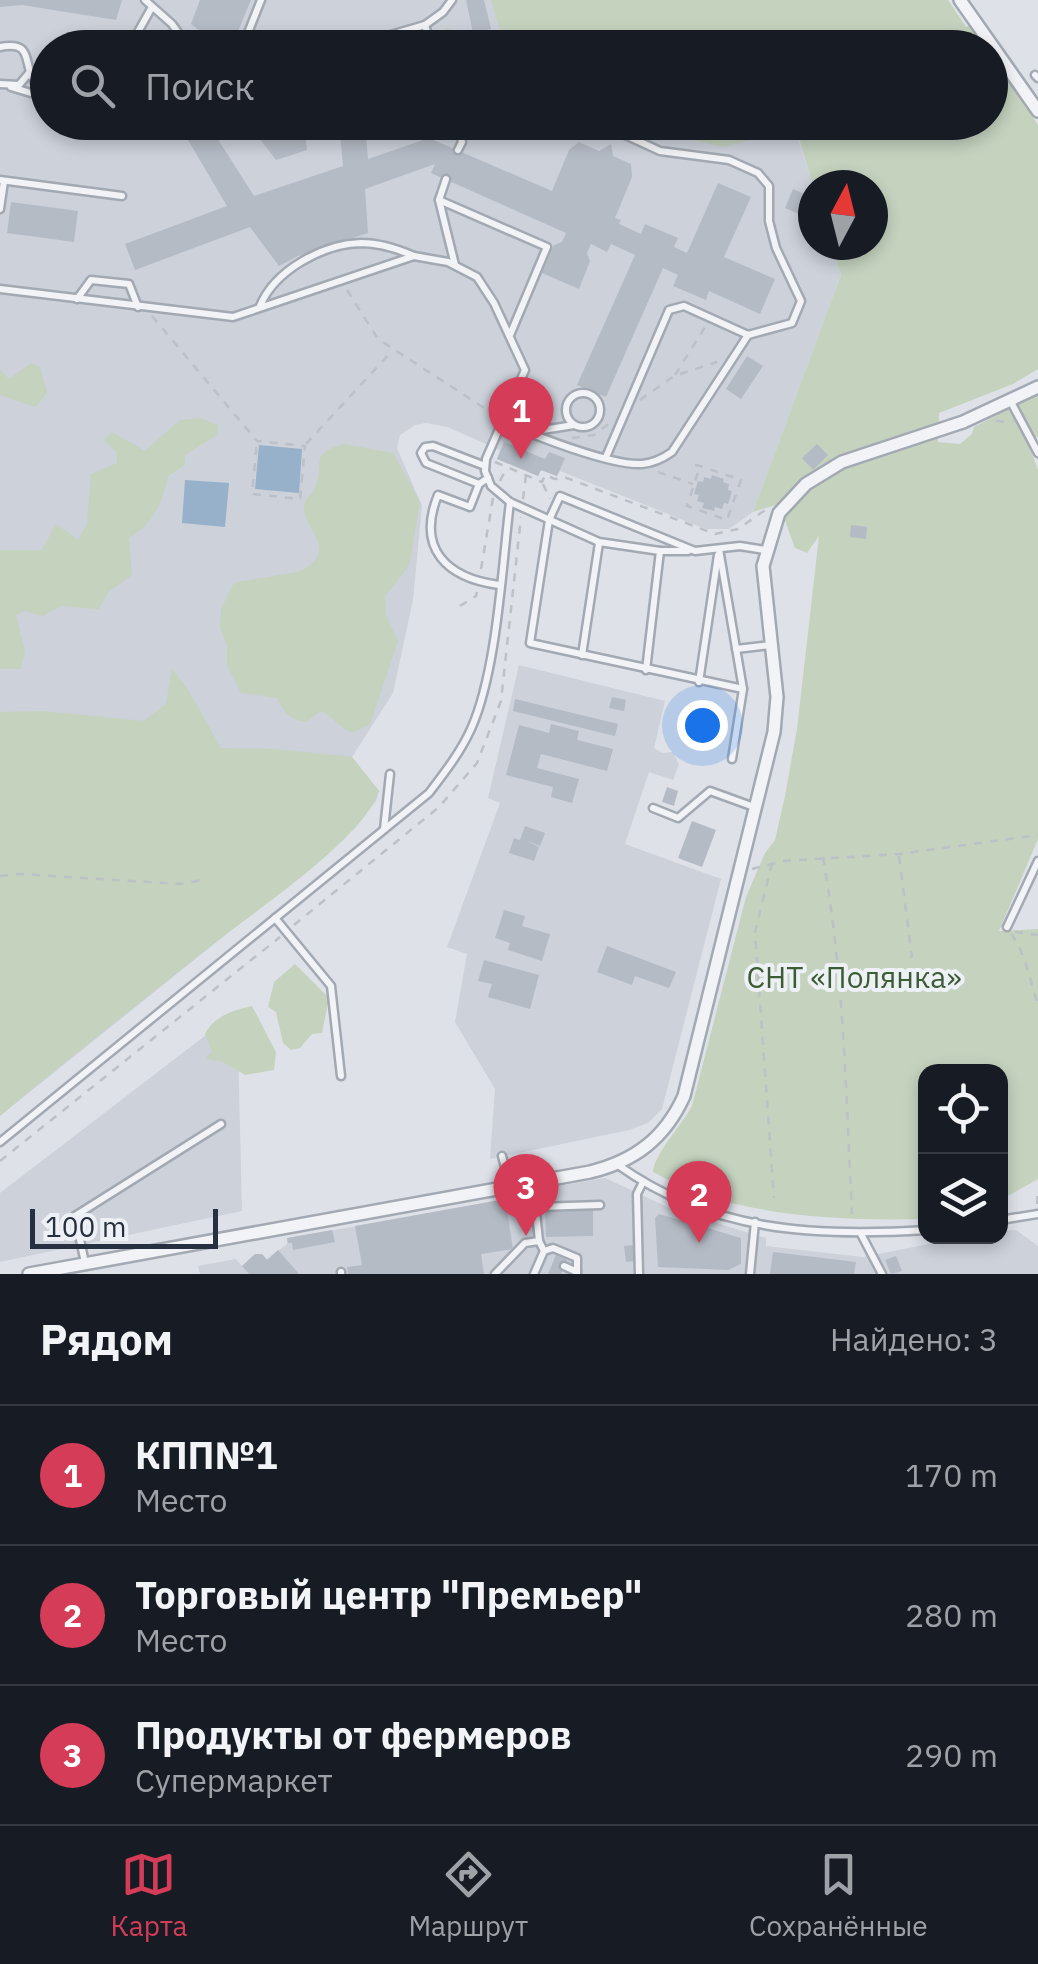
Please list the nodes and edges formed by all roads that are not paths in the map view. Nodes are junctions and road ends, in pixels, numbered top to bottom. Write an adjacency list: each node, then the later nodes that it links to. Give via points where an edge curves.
1 (144, 0): 5 (lane)
2 (262, 0): 9 (lane)
3 (452, 0): 6 (lane)
4 (960, 0): 12 (street)
5 (152, 6): 7 (lane); 8 (lane)
6 (425, 26): 10 (lane); 11 (lane)
7 (138, 30)
8 (176, 30)
9 (250, 30)
10 (411, 30)
11 (426, 30)
12 (981, 30)
13 (0, 47): 15 (lane, via 23,50)
14 (1008, 68): 18 (street)
15 (29, 73): 16 (lane)
16 (3, 86): 17 (lane)
17 (30, 93)
18 (1038, 111)
19 (461, 140): 21 (lane)
20 (636, 140): 34 (lane, via 660,151 729,160 769,186 776,248 801,301 792,323)
21 (458, 150)
22 (446, 179): 25 (lane)
23 (2, 180): 24 (lane); 26 (lane)
24 (122, 196)
25 (439, 200): 28 (lane); 33 (lane, via 548,247)
26 (0, 209)
27 (414, 256): 28 (lane); 32 (lane); 32 (lane, via 380,245 348,245 293,267)
28 (455, 266): 33 (lane, via 477,277)
29 (0, 289): 30 (lane)
30 (77, 299): 31 (lane); 31 (lane, via 91,280 129,284)
31 (141, 307): 32 (lane, via 233,318)
32 (259, 307)
33 (510, 336): 38 (lane, via 525,370)
34 (748, 336): 43 (lane, via 672,452 638,464); 43 (lane, via 684,306 669,310)
35 (1038, 387): 36 (street)
36 (1012, 402): 42 (lane); 51 (street, via 818,476 779,513)
37 (566, 414): 39 (lane); 39 (lane, via 573,396 586,393 597,400 594,424); 40 (lane)
38 (503, 421): 41 (lane); 44 (lane)
39 (574, 425): 40 (lane)
40 (551, 428): 41 (lane)
41 (528, 433): 43 (lane)
42 (1038, 453)
43 (606, 457)
44 (486, 463): 45 (lane); 46 (lane, via 433,446 421,453 426,462)
45 (488, 478): 46 (lane); 47 (lane)
46 (479, 484): 54 (lane, via 470,508 438,495 429,521 432,538 446,564 466,579)
47 (510, 502): 48 (lane); 54 (lane)
48 (548, 520): 49 (lane); 53 (lane, via 560,496); 57 (lane, via 530,643)
49 (599, 542): 52 (lane); 57 (lane)
50 (719, 549): 51 (lane); 53 (lane); 56 (lane); 59 (lane)
51 (766, 550): 55 (street)
52 (660, 551): 53 (lane); 58 (lane)
53 (695, 551)
54 (499, 585): 65 (lane, via 472,726 429,793)
55 (771, 645): 56 (lane); 64 (street, via 774,732)
56 (736, 650): 60 (lane)
57 (582, 655): 58 (lane)
58 (646, 670): 59 (lane)
59 (699, 682): 60 (lane)
60 (743, 689): 61 (lane)
61 (732, 759)
62 (390, 774): 65 (lane)
63 (653, 808): 64 (lane, via 678,818 710,791)
64 (755, 808): 73 (street, via 684,1096 660,1135)
65 (384, 830): 67 (lane)
66 (1038, 861): 68 (lane)
67 (275, 918): 69 (lane, via 330,986); 71 (lane)
68 (1008, 929)
69 (341, 1076)
70 (221, 1124): 87 (lane, via 74,1216)
71 (0, 1142)
72 (502, 1156): 76 (lane)
73 (618, 1165): 74 (street); 75 (lane)
74 (533, 1182): 76 (street); 78 (lane)
75 (643, 1182): 81 (lane, via 679,1202); 94 (lane, via 637,1194)
76 (510, 1185): 87 (street)
77 (600, 1205): 78 (lane)
78 (538, 1207): 84 (lane)
79 (1038, 1214): 80 (lane)
80 (1008, 1219)
81 (755, 1222): 83 (lane); 95 (lane)
82 (918, 1230): 83 (lane)
83 (862, 1234): 96 (lane)
84 (539, 1240): 85 (lane); 93 (lane, via 526,1243)
85 (542, 1254): 86 (lane); 89 (lane); 91 (lane, via 553,1248 577,1258)
86 (553, 1262)
87 (84, 1263): 92 (street)
88 (564, 1266): 91 (lane)
89 (536, 1271): 90 (lane)
90 (548, 1273)
91 (577, 1273)
92 (29, 1274)
93 (495, 1274)
94 (639, 1274)
95 (750, 1274)
96 (882, 1274)

